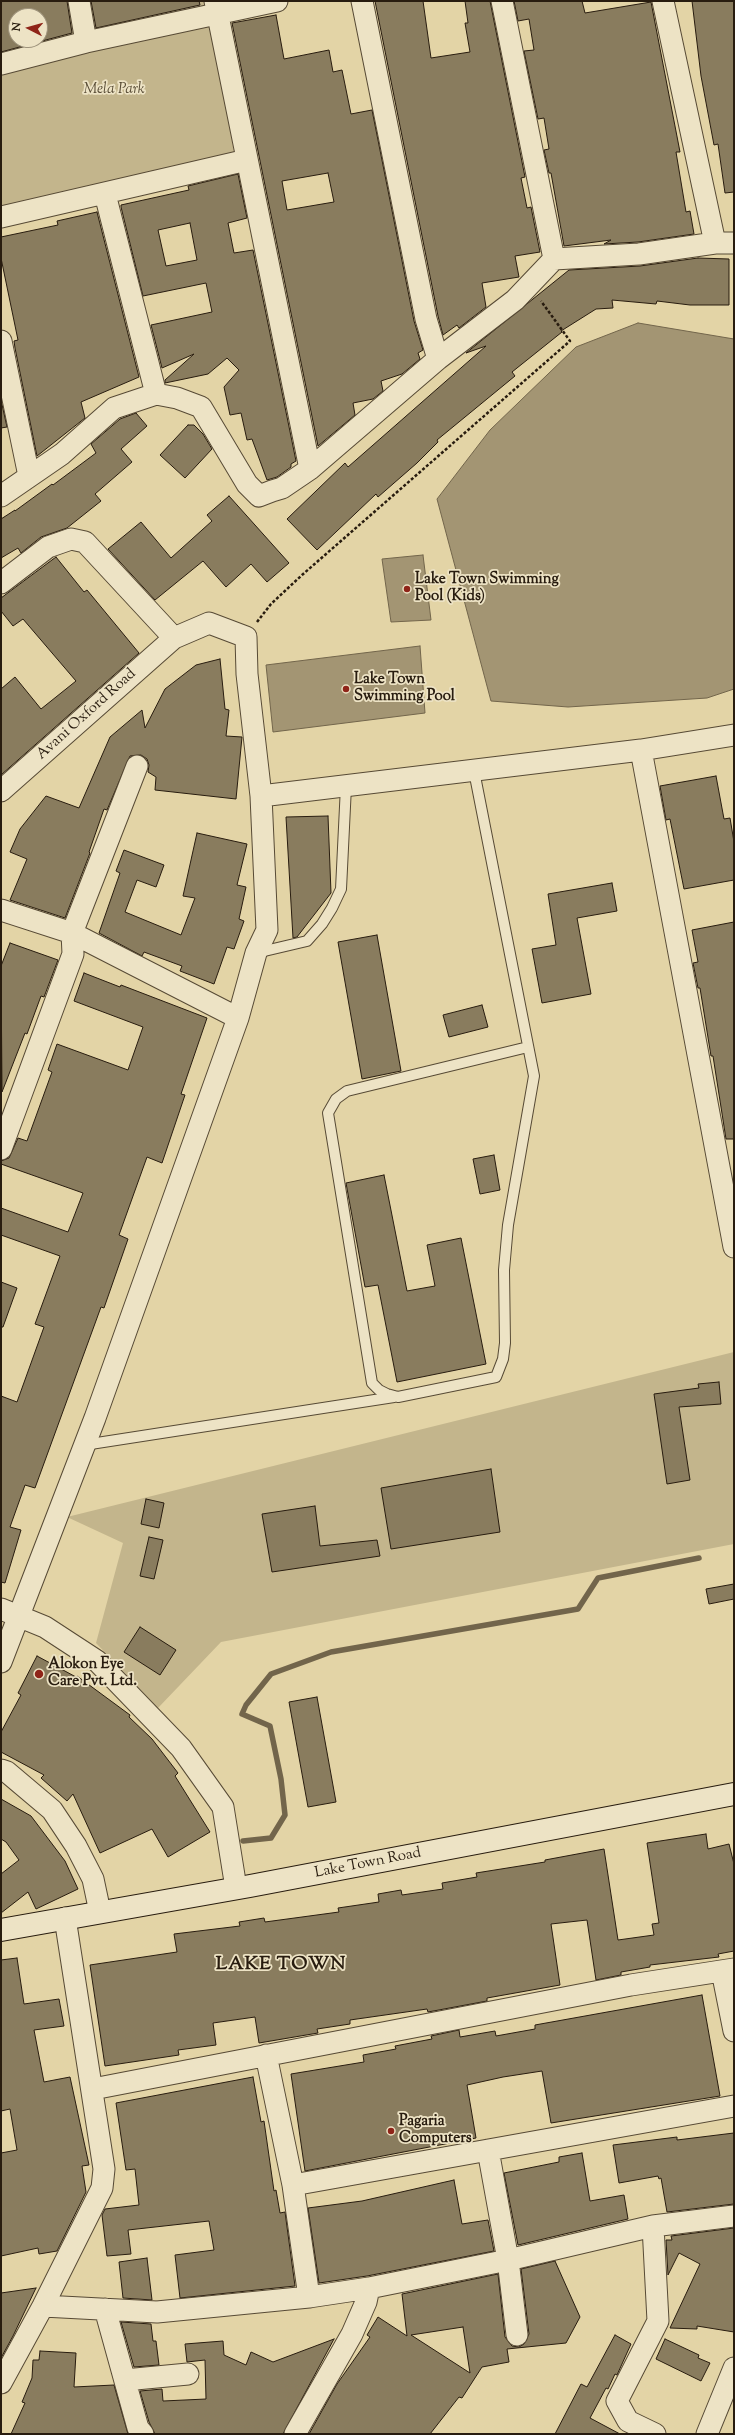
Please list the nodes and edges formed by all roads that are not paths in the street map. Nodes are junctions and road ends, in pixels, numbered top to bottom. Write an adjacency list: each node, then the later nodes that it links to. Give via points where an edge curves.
1 (79, 1): 7 (street)
2 (277, 1): 6 (street)
3 (362, 1): 15 (street, via 426,319)
4 (502, 1): 13 (street)
5 (663, 1): 12 (street)
6 (216, 7): 7 (street); 9 (street)
7 (86, 42): 8 (street)
8 (1, 64)
9 (247, 160): 10 (street); 17 (street)
10 (105, 194): 11 (street); 16 (street)
11 (1, 217)
12 (724, 243): 13 (street, via 639,254)
13 (554, 259): 15 (street, via 515,300)
14 (1, 341): 18 (street)
15 (438, 359): 17 (street)
16 (156, 394): 17 (street, via 201,407 247,484 259,496 282,488); 18 (street, via 114,408 62,454)
17 (310, 468)
18 (29, 476): 19 (street)
19 (1, 496)
20 (1, 583): 21 (street, via 48,547 71,539 85,542)
21 (174, 638): 27 (street, Avani Oxford Road); 28 (street, Avani Oxford Road, via 209,623 246,637 247,674)
22 (734, 735): 23 (street)
23 (641, 750): 25 (street); 35 (street)
24 (136, 766): 30 (street)
25 (474, 771): 26 (street); 33 (lane)
26 (346, 786): 28 (street); 31 (lane, via 341,889 332,908 307,941)
27 (1, 791)
28 (261, 796): 31 (street, via 267,930)
29 (1, 910): 30 (street)
30 (72, 933): 32 (street); 34 (street, via 73,954)
31 (256, 953): 32 (street)
32 (238, 1018): 37 (street)
33 (528, 1048): 36 (lane, via 534,1076 508,1226 504,1270 503,1359 496,1377); 36 (lane, via 347,1091 336,1099 328,1113 372,1383 379,1390)
34 (1, 1149)
35 (734, 1247)
36 (398, 1397): 37 (lane)
37 (84, 1445): 38 (street)
38 (10, 1612): 39 (street); 42 (street, via 45,1627 97,1661 181,1748 223,1807)
39 (1, 1662)
40 (1, 1770): 43 (street, via 7,1772 52,1810 76,1846 93,1880)
41 (734, 1794): 42 (street, Lake Town Road)
42 (236, 1888): 43 (street, Lake Town Road)
43 (100, 1912): 44 (street, Lake Town Road)
44 (65, 1918): 45 (street, Lake Town Road); 49 (street)
45 (1, 1930)
46 (728, 1970): 47 (street); 48 (street, via 631,1985)
47 (734, 2031)
48 (266, 2055): 49 (street); 52 (street)
49 (93, 2089): 58 (street, via 104,2169 102,2188)
50 (734, 2106): 51 (street)
51 (488, 2150): 52 (street); 55 (street)
52 (293, 2185): 57 (street)
53 (734, 2216): 54 (street)
54 (653, 2226): 55 (street); 67 (street, via 658,2321 617,2401 628,2420)
55 (508, 2260): 56 (street); 60 (street)
56 (369, 2288): 57 (street); 66 (street, via 366,2302 352,2334)
57 (310, 2297): 59 (street, via 157,2312)
58 (44, 2306): 59 (street); 64 (street)
59 (105, 2309): 63 (street)
60 (517, 2335)
61 (734, 2368): 68 (street)
62 (188, 2374): 63 (street)
63 (125, 2380): 65 (street, via 138,2428)
64 (1, 2383)
65 (143, 2434)
66 (295, 2434)
67 (655, 2434)
68 (707, 2434)

